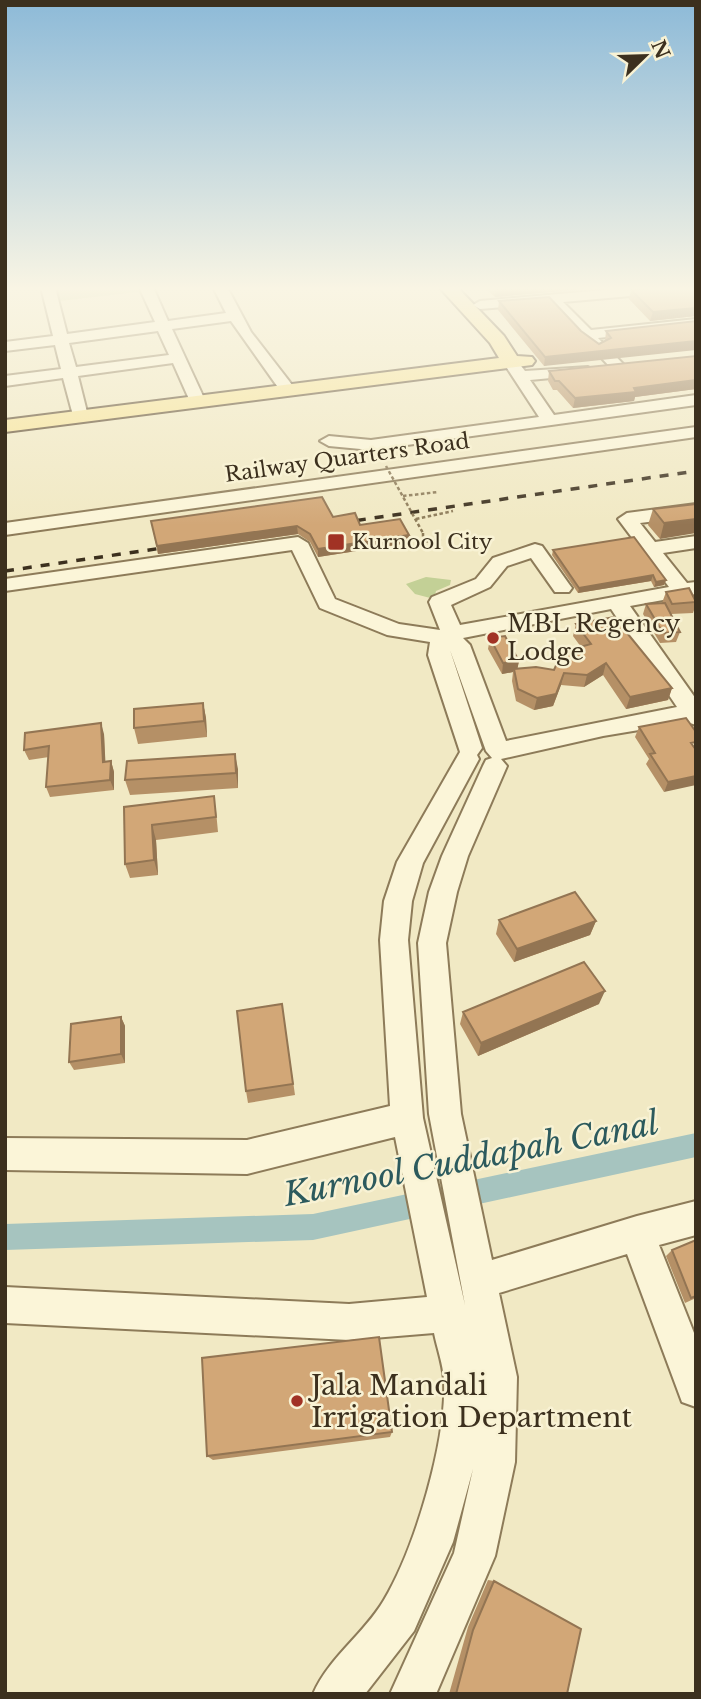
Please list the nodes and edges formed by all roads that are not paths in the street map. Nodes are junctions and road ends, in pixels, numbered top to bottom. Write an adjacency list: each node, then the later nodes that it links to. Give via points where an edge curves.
1 (66, 366): 7 (street)
2 (117, 366): 7 (street)
3 (181, 366): 10 (street)
4 (270, 366): 9 (street)
5 (506, 366): 9 (main road)
6 (521, 366): 13 (street)
7 (68, 373): 8 (street); 12 (street)
8 (5, 381)
9 (287, 387): 10 (main road); 12 (main road)
10 (195, 396): 12 (main road)
11 (696, 400): 13 (street)
12 (79, 414): 14 (main road); 15 (main road)
13 (554, 419): 17 (street, via 371,445)
14 (5, 420)
15 (5, 426)
16 (696, 432): 19 (street, Railway Quarters Road)
17 (329, 441)
18 (696, 510): 21 (street, via 627,519)
19 (5, 528)
20 (696, 542): 21 (street)
21 (650, 549): 24 (street)
22 (5, 585): 26 (street, via 298,543 327,603 396,630)
23 (562, 588): 26 (street, via 535,550 500,562 483,583 439,603)
24 (689, 589): 25 (street)
25 (616, 601): 26 (street); 27 (street)
26 (449, 636): 28 (street, via 439,646 439,655); 29 (street, via 459,645)
27 (695, 713): 29 (street, via 603,728)
28 (469, 754): 29 (street, via 479,768); 30 (street, via 410,862 398,901 395,984)
29 (496, 759): 34 (street, via 455,856 432,943)
30 (407, 1118): 31 (street, via 247,1157); 34 (street)
31 (5, 1154)
32 (696, 1218): 33 (street)
33 (637, 1233): 34 (street); 36 (street)
34 (458, 1296): 35 (street, via 349,1322); 37 (street, via 463,1380 457,1456 436,1530 399,1616); 38 (street, via 499,1377 495,1462 474,1556)
35 (5, 1305)
36 (696, 1388)
37 (335, 1694)
38 (413, 1694)

